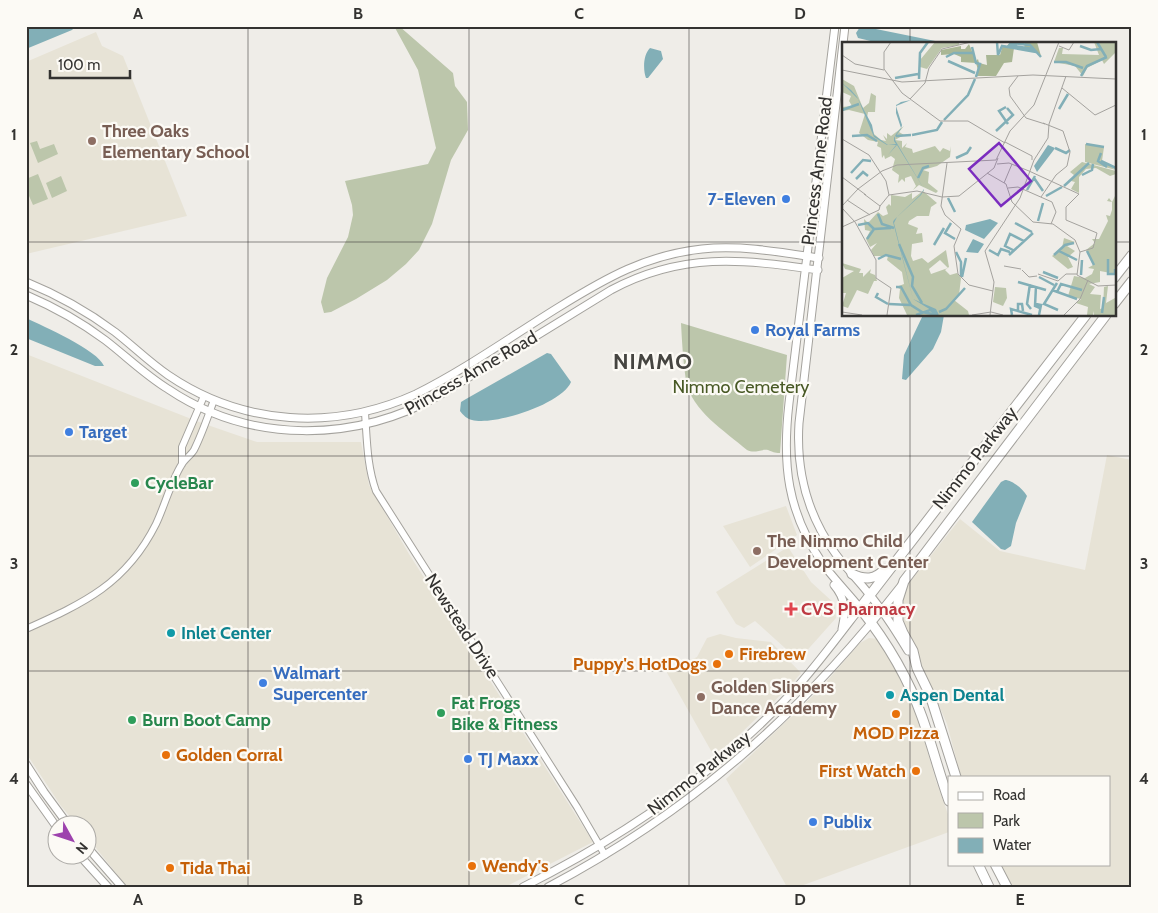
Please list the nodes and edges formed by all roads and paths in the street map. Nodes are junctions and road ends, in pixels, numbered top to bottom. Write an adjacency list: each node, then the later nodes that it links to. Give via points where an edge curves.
1 (835, 26): 6 (main road, Princess Anne Road)
2 (845, 26): 3 (main road, Princess Anne Road)
3 (843, 42)
4 (842, 53): 7 (main road, Princess Anne Road)
5 (1132, 255): 10 (highway)
6 (806, 256): 7 (main road, Princess Anne Road); 8 (main road); 21 (main road, Princess Anne Road, via 711,248 643,262 598,283 425,390)
7 (819, 258): 9 (main road)
8 (805, 268): 9 (main road, Princess Anne Road); 22 (main road, Princess Anne Road, via 712,260 646,274 601,295 432,400); 25 (main road, via 785,462 793,502)
9 (818, 270): 26 (main road, via 799,423 799,462 806,498 818,526 834,553)
10 (1116, 275)
11 (1132, 281): 14 (highway)
12 (26, 282): 17 (main road, Princess Anne Road, via 90,315 169,376)
13 (26, 296): 19 (main road, Princess Anne Road, via 88,328 163,386)
14 (1116, 301)
15 (1085, 316): 24 (highway, Nimmo Parkway)
16 (1105, 316): 27 (highway, Nimmo Parkway)
17 (204, 396): 18 (main road, Princess Anne Road); 19 (street)
18 (214, 400): 20 (street); 21 (main road, Princess Anne Road, via 246,411 285,418 323,419)
19 (198, 407): 20 (main road, Princess Anne Road); 23 (street, via 182,447)
20 (209, 412): 22 (main road, Princess Anne Road, via 252,425 290,431 329,431); 23 (street, via 193,452)
21 (365, 412): 22 (street, Newstead Drive)
22 (366, 425): 41 (street, Newstead Drive, via 369,469 376,492)
23 (182, 464): 32 (street, via 156,524 128,566 91,598)
24 (930, 516): 26 (highway, via 912,533 879,575 865,578); 28 (highway, Nimmo Parkway)
25 (809, 540): 29 (main road, via 828,570); 33 (main road, via 814,558 842,596 845,611)
26 (852, 574): 28 (main road)
27 (904, 581): 30 (main road, Nimmo Parkway); 34 (highway, via 897,613 901,629 914,651)
28 (870, 595): 29 (highway, Nimmo Parkway); 30 (main road)
29 (860, 608): 31 (highway); 33 (main road, Nimmo Parkway)
30 (881, 610): 31 (main road, Nimmo Parkway); 34 (main road)
31 (871, 622): 38 (highway, via 911,690); 42 (main road, Nimmo Parkway, via 812,690 737,760 672,811)
32 (26, 629)
33 (841, 632): 41 (main road, Nimmo Parkway, via 799,685 750,734 670,798)
34 (917, 668): 36 (highway, via 930,695)
35 (26, 764): 40 (main road)
36 (956, 776)
37 (26, 784): 39 (main road)
38 (947, 788)
39 (48, 816)
40 (62, 816)
41 (600, 845): 42 (street, Newstead Drive); 49 (main road, Nimmo Parkway)
42 (605, 855): 50 (main road, Nimmo Parkway)
43 (98, 859): 48 (main road)
44 (89, 866): 47 (main road)
45 (979, 866): 51 (highway)
46 (996, 866): 52 (highway)
47 (108, 887)
48 (122, 887)
49 (523, 887)
50 (548, 887)
51 (990, 887)
52 (1007, 887)

